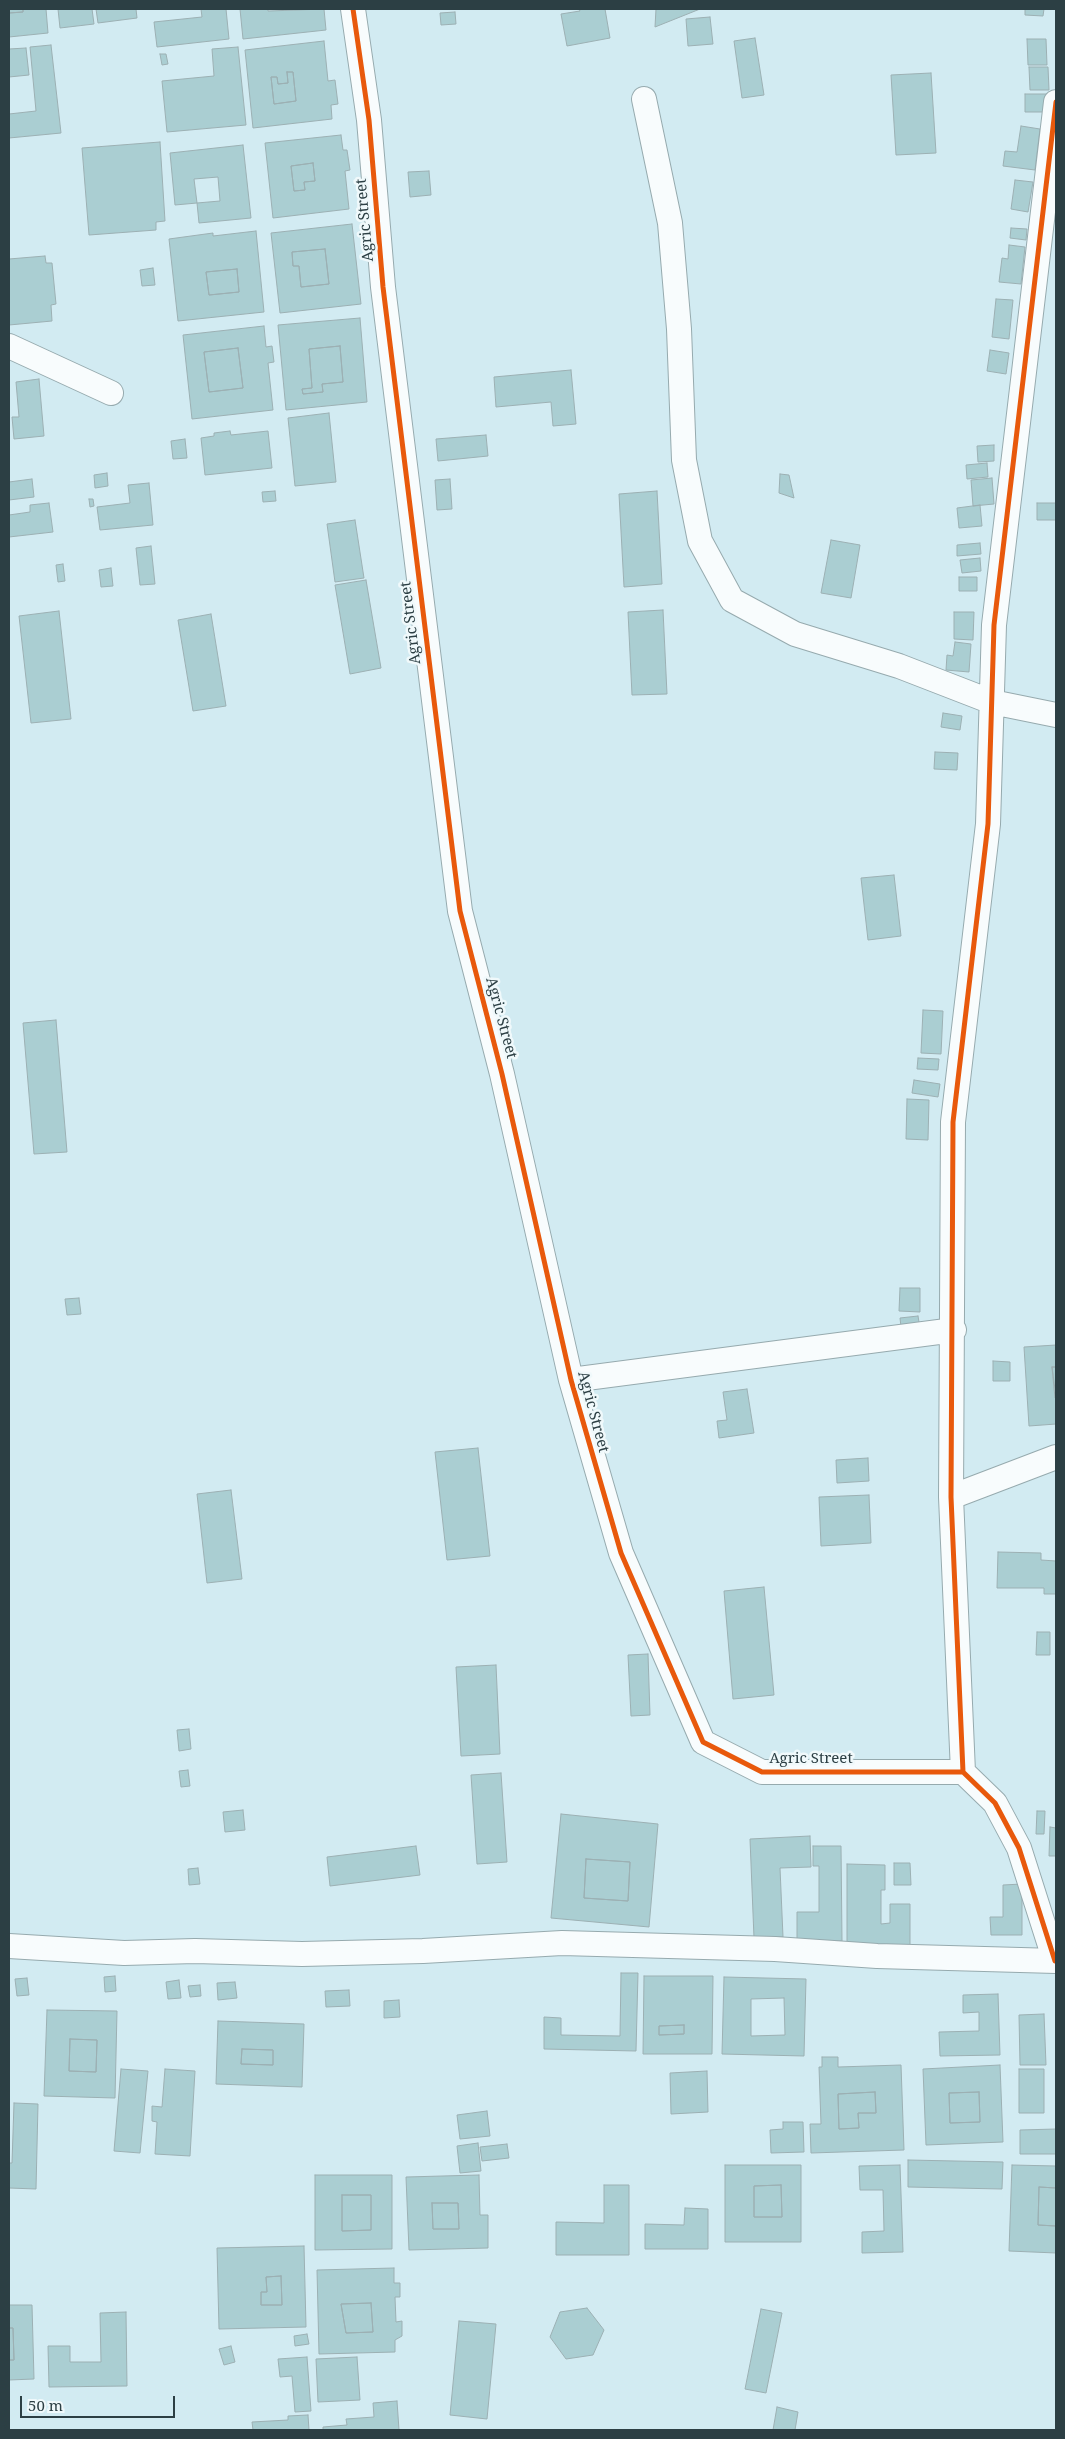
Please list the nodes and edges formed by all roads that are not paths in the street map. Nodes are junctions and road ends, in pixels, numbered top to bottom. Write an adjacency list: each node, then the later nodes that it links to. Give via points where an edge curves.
1 (353, 9): 9 (street, Agric Street, via 370,120 383,287 460,911 502,1074)
2 (644, 99): 6 (street, via 670,223 679,329 684,460 700,541 732,600 796,634 899,666)
3 (1056, 102): 6 (street, via 994,625)
4 (9, 346): 5 (street)
5 (111, 393)
6 (992, 702): 7 (street); 8 (street, via 988,824 953,1122)
7 (1056, 715)
8 (954, 1330): 9 (street); 11 (street)
9 (571, 1380): 12 (street, Agric Street, via 621,1553 704,1742 762,1772)
10 (1056, 1457): 11 (street)
11 (951, 1496): 12 (street)
12 (963, 1772): 14 (street, via 994,1803 1019,1848)
13 (9, 1946): 14 (street, via 124,1953 195,1950 302,1954 571,1943)
14 (1055, 1961)

